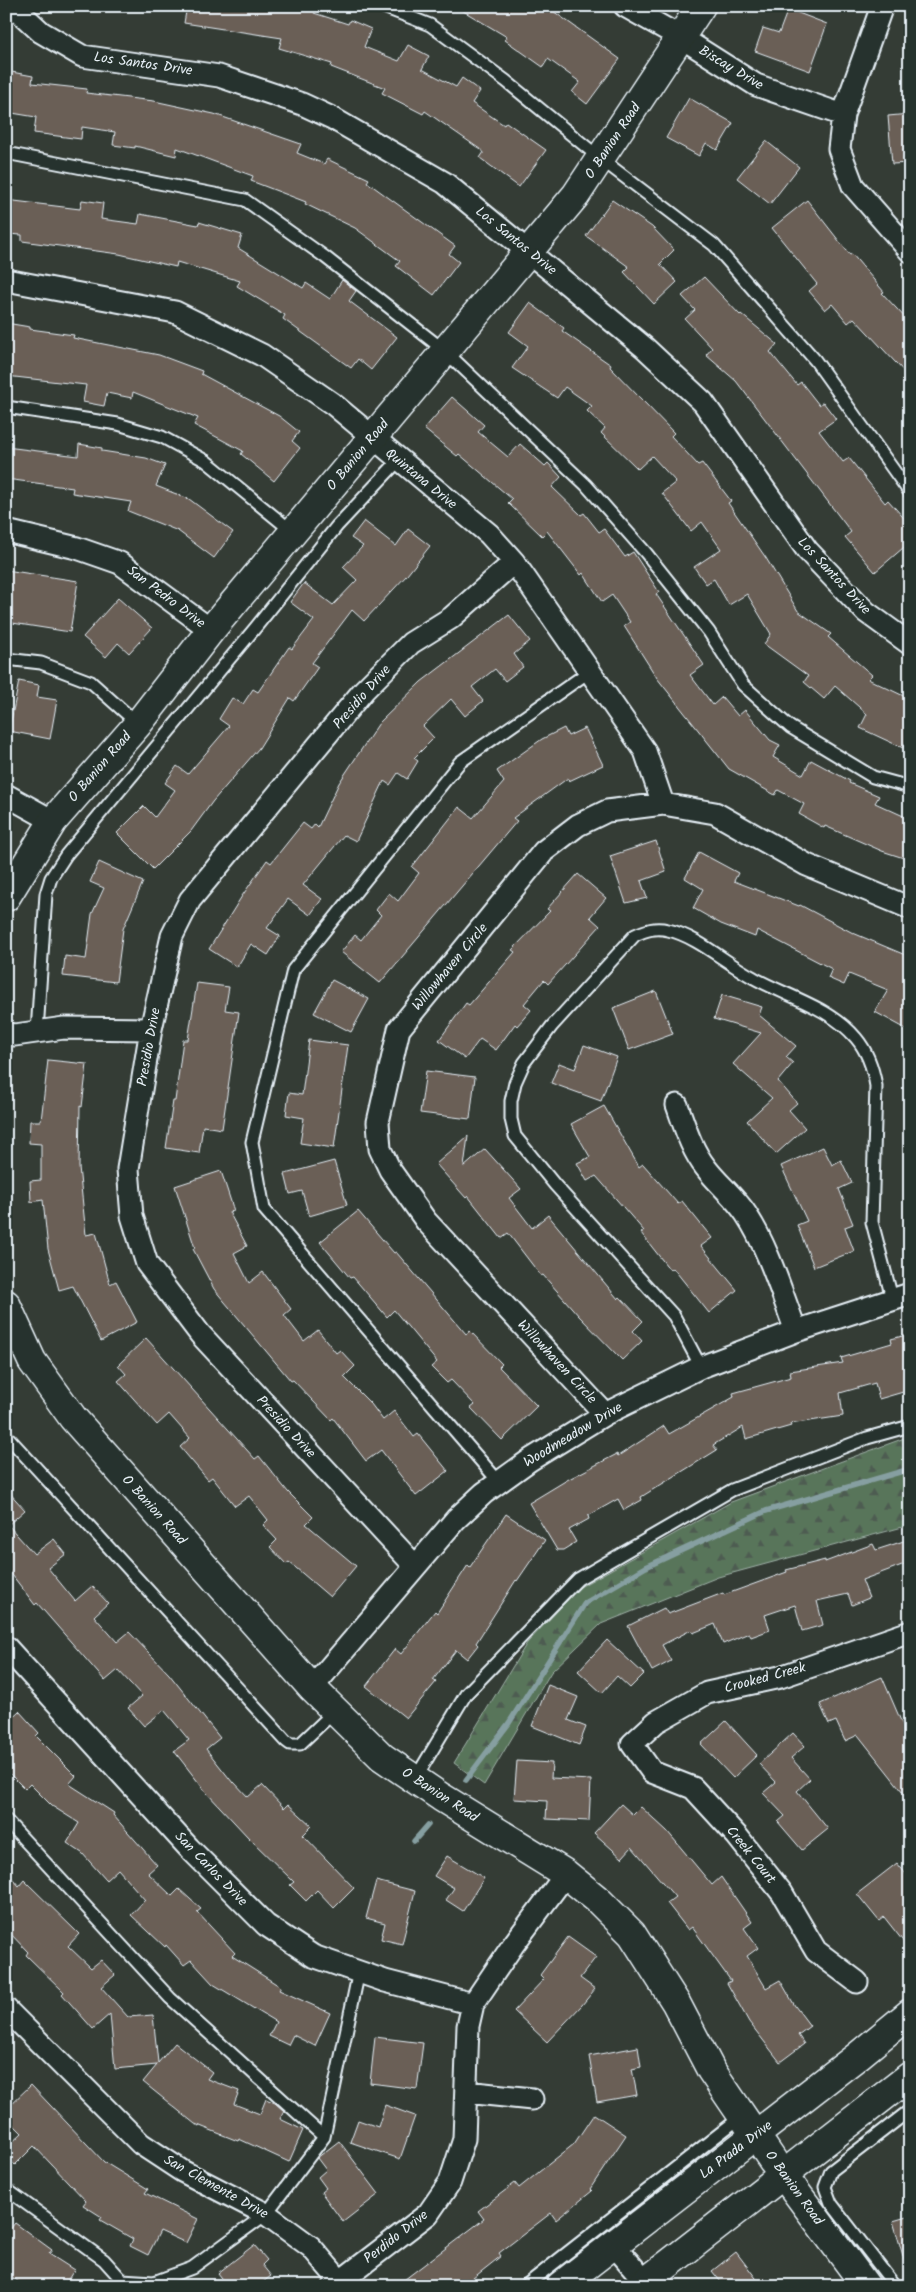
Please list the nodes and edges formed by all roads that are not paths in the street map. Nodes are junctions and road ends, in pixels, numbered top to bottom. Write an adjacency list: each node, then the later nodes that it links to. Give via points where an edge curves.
1 (13, 6): 10 (street, Los Santos Drive, via 41,32 82,56 219,76 310,108 445,183)
2 (381, 6): 9 (lane, via 430,25 506,81)
3 (625, 6): 6 (street, Biscay Drive)
4 (701, 6): 6 (street, O Banion Road)
5 (882, 6): 7 (street)
6 (682, 38): 7 (street, Biscay Drive, via 756,86); 9 (street, O Banion Road)
7 (843, 115): 11 (street, via 839,149 853,186)
8 (6, 153): 13 (lane, via 245,200 325,257)
9 (601, 159): 10 (street, O Banion Road); 17 (lane, via 714,245 815,360)
10 (530, 251): 13 (street, O Banion Road); 22 (street, Los Santos Drive, via 645,348 703,402 807,550 866,612)
11 (910, 251)
12 (6, 280): 15 (street, Quintana Drive, via 175,312 262,355 333,404)
13 (445, 351): 15 (street, O Banion Road); 26 (lane, via 586,484 646,552 709,632 743,685 790,727 873,777)
14 (6, 407): 19 (lane, via 118,424 162,437 206,461)
15 (372, 438): 16 (street, Quintana Drive); 19 (street, O Banion Road)
16 (399, 460): 20 (street, Quintana Drive, via 489,534); 33 (lane, via 336,526 66,855 51,878 46,894)
17 (910, 493)
18 (6, 531): 21 (street, San Pedro Drive, via 77,548 120,563)
19 (293, 532): 21 (street, O Banion Road)
20 (514, 562): 24 (street, Quintana Drive); 32 (street, Presidio Drive, via 450,618 411,643 364,690 190,900 172,936)
21 (211, 630): 25 (street, O Banion Road)
22 (910, 644)
23 (6, 659): 25 (lane, via 41,663 91,682)
24 (590, 671): 28 (street, Quintana Drive, via 645,751); 43 (lane, via 460,762 293,970 252,1142 264,1210)
25 (138, 724): 29 (street, O Banion Road)
26 (910, 787)
27 (6, 795): 29 (street)
28 (663, 804): 31 (street, Willowhaven Circle, via 715,812 807,865); 40 (street, Willowhaven Circle, via 607,811 578,825 544,851 399,1029 378,1122 380,1149 390,1170 426,1221)
29 (53, 821): 30 (street, O Banion Road)
30 (6, 897)
31 (910, 908)
32 (150, 1029): 33 (street, via 64,1028); 44 (street, Presidio Drive, via 128,1169 132,1216 147,1264 200,1334)
33 (37, 1032): 34 (street)
34 (6, 1034)
35 (677, 1105): 38 (street, via 692,1146 705,1167 740,1207 755,1231)
36 (901, 1296): 38 (street, Woodmeadow Drive); 39 (lane, via 872,1222 876,1086 867,1054 841,1023 815,1007 754,978 684,936 649,928 635,935 552,1026 524,1063 511,1101 511,1119 515,1136 543,1171 674,1316)
37 (6, 1304): 47 (street, O Banion Road, via 32,1361 73,1418)
38 (796, 1331): 39 (street, Woodmeadow Drive)
39 (700, 1367): 40 (street, Woodmeadow Drive)
40 (605, 1414): 43 (street, Woodmeadow Drive)
41 (910, 1426): 50 (lane, via 867,1438 732,1490 578,1578 466,1694)
42 (6, 1435): 48 (lane, via 286,1741 300,1744)
43 (499, 1482): 44 (street, Woodmeadow Drive, via 456,1519)
44 (415, 1566): 47 (street, Woodmeadow Drive)
45 (910, 1632): 49 (street, Crooked Creek, via 780,1676 707,1693 656,1722)
46 (7, 1648): 53 (street, San Carlos Drive, via 189,1848 266,1924 313,1956)
47 (312, 1688): 48 (street, O Banion Road)
48 (335, 1710): 50 (street, O Banion Road, via 382,1757)
49 (632, 1744): 54 (street, Creek Court, via 652,1772 693,1788 737,1836 782,1893 816,1951)
50 (415, 1779): 52 (street, O Banion Road)
51 (6, 1820): 63 (lane, via 170,1998)
52 (566, 1874): 55 (street, Perdido Drive); 62 (street, O Banion Road, via 632,1934 676,2003 711,2070)
53 (359, 1971): 55 (street, San Carlos Drive); 63 (lane)
54 (857, 1982)
55 (473, 2004): 59 (street, Perdido Drive, via 468,2026)
56 (6, 2009): 66 (street, San Clemente Drive, via 141,2144 182,2171)
57 (910, 2012): 62 (street, La Prada Drive)
58 (910, 2076): 64 (street)
59 (466, 2092): 60 (street); 68 (street, Perdido Drive, via 464,2139 450,2182 428,2214)
60 (532, 2099)
61 (910, 2110): 73 (lane, via 831,2171 825,2186 831,2203)
62 (748, 2126): 64 (street, O Banion Road); 67 (street, La Prada Drive); 70 (lane)
63 (324, 2137): 66 (lane)
64 (783, 2175): 69 (street); 72 (street, O Banion Road)
65 (6, 2189): 66 (lane, via 104,2260 122,2280 154,2282 192,2268)
66 (266, 2214): 68 (street, San Clemente Drive, via 311,2247)
67 (613, 2244): 69 (street); 71 (street, La Prada Drive)
68 (337, 2283)
69 (645, 2284)
70 (525, 2286)
71 (560, 2286)
72 (866, 2286)
73 (895, 2286)

